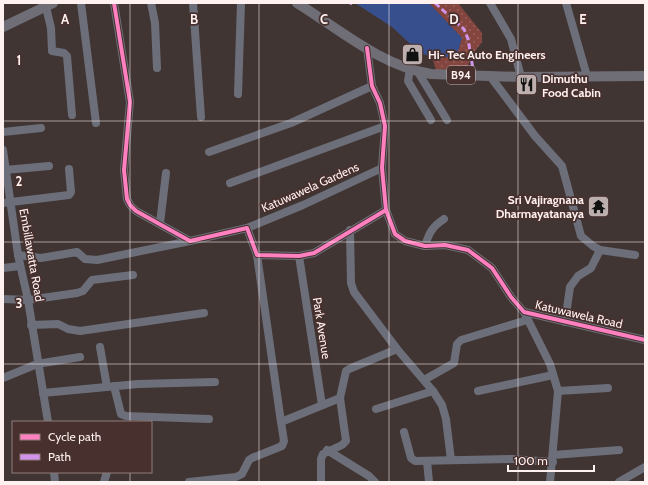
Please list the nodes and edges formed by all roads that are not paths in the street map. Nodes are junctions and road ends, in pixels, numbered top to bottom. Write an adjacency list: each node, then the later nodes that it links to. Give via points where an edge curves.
1 (81, 3): 24 (street)
2 (114, 3): 39 (street, via 130,102 124,170 128,199 130,206 136,211)
3 (152, 3): 12 (street)
4 (193, 3): 21 (street)
5 (241, 3): 19 (street)
6 (296, 3): 11 (main road, B94)
7 (490, 3): 17 (street, via 511,39)
8 (566, 3): 15 (street)
9 (50, 5): 10 (main road); 20 (street, via 52,51 67,56)
10 (3, 27)
11 (367, 48): 13 (main road, B94); 18 (street, Katuwawela Road)
12 (157, 68)
13 (414, 71): 14 (main road, B94); 22 (street, via 408,81); 23 (street)
14 (490, 76): 17 (main road, B94); 44 (street, via 535,136 562,166 582,236)
15 (587, 76): 16 (main road, B94); 17 (main road, B94)
16 (645, 76)
17 (521, 77)
18 (372, 86): 25 (street, Katuwawela Road, via 380,103); 29 (street, via 291,123)
19 (238, 94)
20 (72, 115)
21 (201, 117)
22 (431, 120)
23 (446, 120)
24 (96, 123)
25 (385, 126): 32 (street, Katuwawela Road); 35 (street)
26 (41, 128): 27 (street)
27 (3, 132)
28 (3, 150): 30 (street, Embillawatta Road)
29 (209, 152)
30 (4, 164): 31 (street); 36 (street, Embillawatta Road)
31 (49, 166)
32 (382, 168): 37 (street, Katuwawela Road); 40 (street, Katuwawela Gardens)
33 (69, 169): 36 (street, via 69,195)
34 (166, 173): 39 (street)
35 (230, 183)
36 (7, 203): 45 (street, Embillawatta Road)
37 (386, 210): 41 (street); 43 (street, Katuwawela Road, via 396,234 405,241)
38 (444, 219): 43 (street, via 434,226)
39 (160, 223): 42 (street)
40 (247, 228): 42 (street, Katuwawela Gardens); 46 (street)
41 (350, 230): 48 (street, via 314,253); 60 (street, via 351,283 354,292)
42 (190, 241): 45 (street, Katuwawela Gardens, via 96,260 85,259 77,252 41,258)
43 (425, 246): 55 (street, Katuwawela Road, via 445,245 468,250 492,268 510,297)
44 (600, 250): 47 (street); 56 (street, via 591,268 578,276 570,287)
45 (18, 255): 49 (street, Embillawatta Road)
46 (257, 255): 48 (street); 78 (street)
47 (635, 255)
48 (299, 256): 74 (street, Park Avenue)
49 (20, 266): 50 (street); 53 (street, Embillawatta Road)
50 (3, 268)
51 (133, 275): 53 (street, via 92,280 83,291 77,293)
52 (3, 299): 53 (street)
53 (28, 300): 57 (street, Embillawatta Road)
54 (204, 313): 57 (street, via 80,331 58,324)
55 (526, 316): 56 (street, Katuwawela Road); 63 (street); 65 (street, via 461,340 457,344 454,363)
56 (565, 322): 58 (street, Katuwawela Road)
57 (31, 325): 62 (street, Embillawatta Road)
58 (645, 340)
59 (100, 347): 67 (street)
60 (397, 350): 65 (street); 73 (street, via 346,371)
61 (80, 357): 62 (street)
62 (37, 364): 64 (street); 72 (street, Embillawatta Road)
63 (553, 375): 69 (street); 71 (street)
64 (3, 378)
65 (424, 380): 70 (street)
66 (215, 382): 67 (street)
67 (110, 387): 72 (street); 76 (street, via 121,414 126,416)
68 (608, 388): 69 (street)
69 (558, 390): 82 (street)
70 (433, 391): 75 (street); 83 (street, via 442,405 446,419)
71 (478, 391)
72 (43, 393): 77 (street, Embillawatta Road)
73 (340, 398): 74 (street); 80 (street, via 346,441)
74 (322, 405): 78 (street)
75 (376, 410)
76 (209, 419)
77 (48, 421)
78 (281, 422): 86 (street, via 284,441 282,446 248,460 242,474)
79 (404, 432): 84 (street, via 410,458 415,461)
80 (327, 450): 88 (street, via 321,459); 89 (street)
81 (620, 450): 82 (street)
82 (553, 458): 83 (street); 91 (street)
83 (451, 460): 84 (street)
84 (427, 461): 90 (street)
85 (645, 467): 92 (street)
86 (226, 480): 87 (street)
87 (189, 482)
88 (321, 482)
89 (375, 482)
90 (429, 482)
91 (550, 482)
92 (620, 482)

